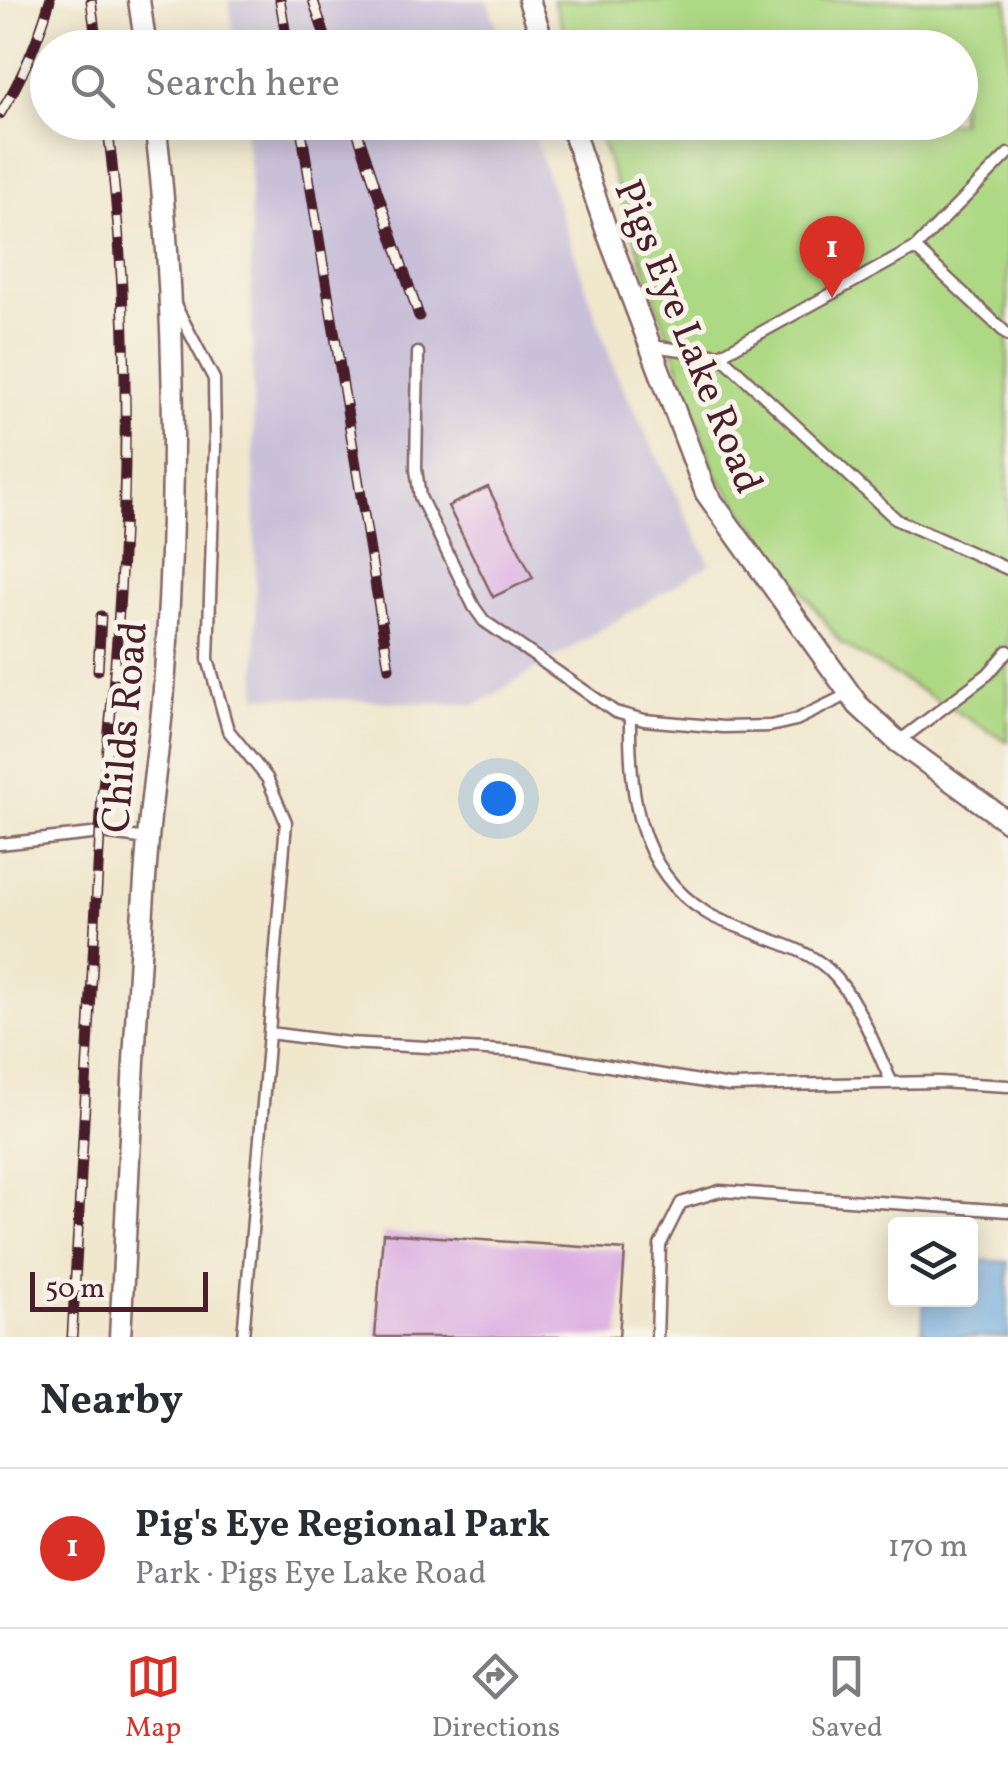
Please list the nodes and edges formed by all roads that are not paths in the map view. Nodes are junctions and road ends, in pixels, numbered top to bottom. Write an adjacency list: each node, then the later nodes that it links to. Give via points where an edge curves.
1 (139, 0): 3 (street)
2 (529, 0): 4 (street)
3 (143, 30)
4 (539, 30)
5 (157, 140): 9 (street, Childs Road)
6 (576, 140): 11 (street, Pigs Eye Lake Road)
7 (1008, 154): 8 (lane)
8 (915, 248): 10 (lane); 13 (lane)
9 (170, 294): 20 (street, Childs Road, via 171,563); 22 (lane, via 214,378 208,659 228,730 267,778 286,822)
10 (1008, 335)
11 (650, 346): 13 (lane); 16 (street, Pigs Eye Lake Road, via 706,492)
12 (418, 353): 17 (lane, via 420,496 474,607 498,631)
13 (720, 355): 14 (lane, via 896,520)
14 (1008, 569)
15 (1008, 651): 18 (lane)
16 (850, 694): 17 (lane, via 770,726); 18 (street, Pigs Eye Lake Road)
17 (630, 716): 23 (lane, via 634,802 646,846 665,876 708,914 828,969 849,994)
18 (898, 742): 19 (street, Pigs Eye Lake Road)
19 (1008, 822)
20 (148, 839): 21 (lane, via 101,833); 26 (street, Childs Road)
21 (0, 844)
22 (269, 1033): 23 (lane, via 348,1044 524,1052 729,1086); 27 (lane)
23 (892, 1083): 24 (lane)
24 (1008, 1086)
25 (1008, 1212): 28 (lane, via 720,1191 680,1203 660,1245)
26 (120, 1337)
27 (243, 1337)
28 (656, 1337)

